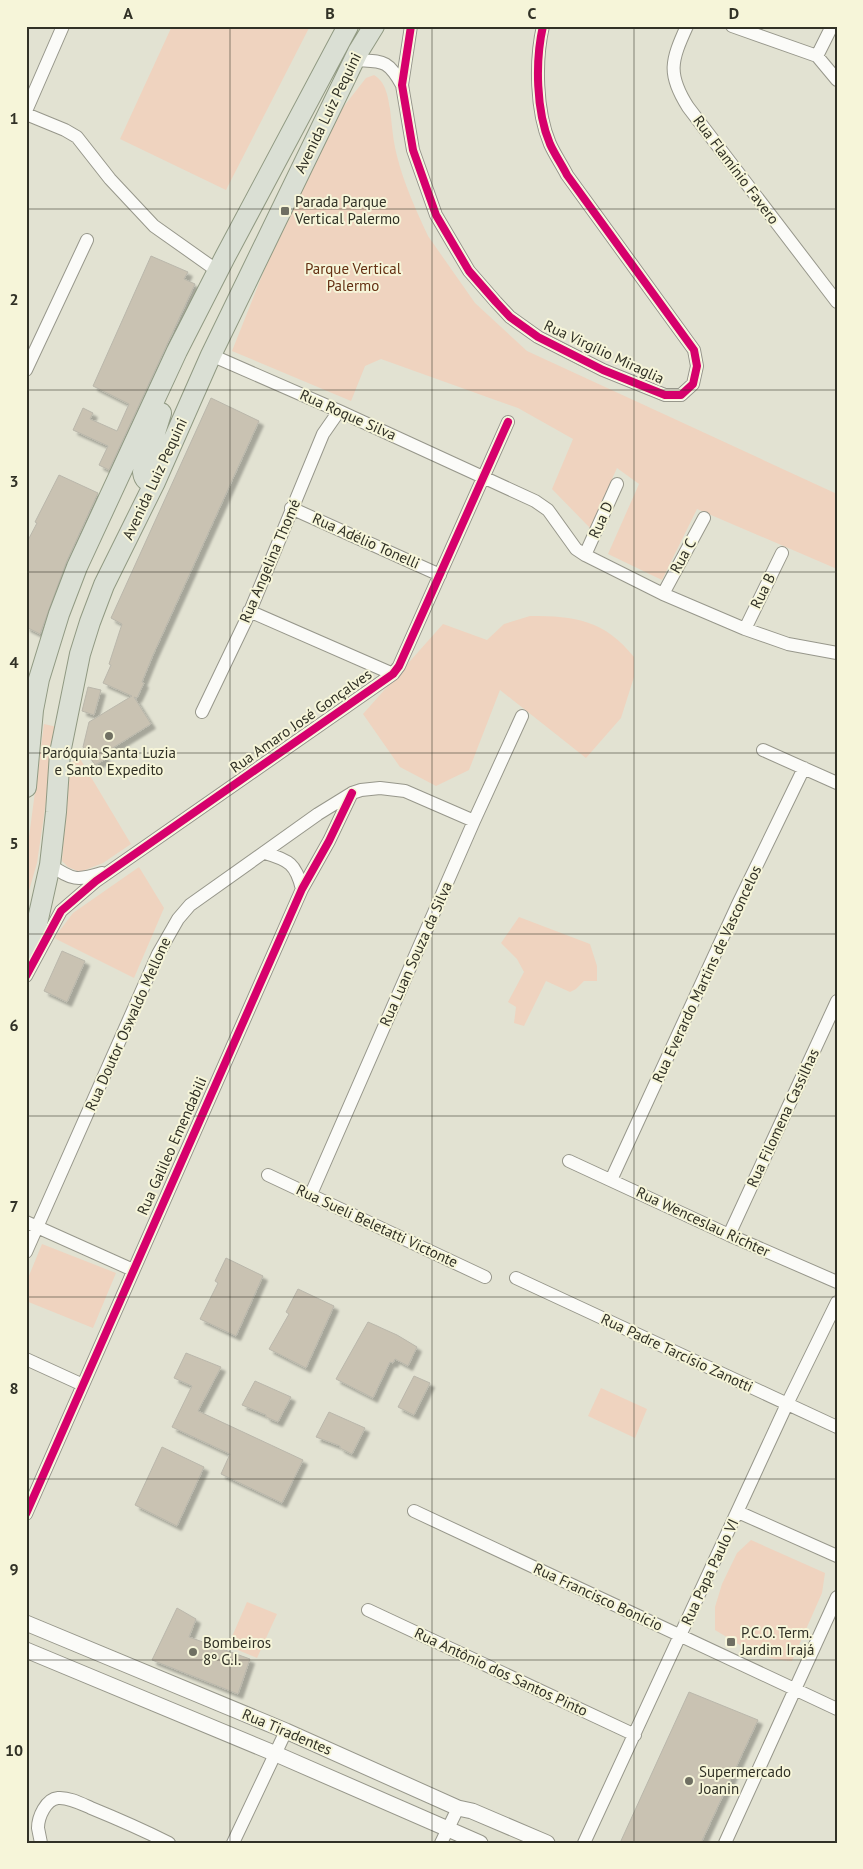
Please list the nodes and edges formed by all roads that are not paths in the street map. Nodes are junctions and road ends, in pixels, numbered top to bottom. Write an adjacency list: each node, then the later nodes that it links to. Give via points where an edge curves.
1 (63, 26): 14 (street)
2 (348, 26): 16 (main road, Avenida Luiz Pequini)
3 (368, 26): 10 (main road, via 358,41)
4 (374, 26): 10 (main road, Avenida Luiz Pequini)
5 (411, 26): 13 (street, Rua Virgílio Miraglia)
6 (543, 26): 13 (street, Rua Virgílio Miraglia, via 538,73 541,109 550,143 567,175 694,350 696,377 681,395 657,393 538,337 510,317 496,302 456,251 436,216 413,150)
7 (686, 26): 17 (street, Rua Flamínio Favero, via 674,59 674,78 679,93)
8 (732, 26): 11 (street)
9 (832, 26): 11 (street)
10 (356, 56): 13 (street, Rua Virgílio Miraglia, via 387,65); 19 (main road, Avenida Luiz Pequini)
11 (817, 56): 12 (street)
12 (837, 80)
13 (402, 84)
14 (26, 112): 16 (street, via 76,137 154,226)
15 (88, 240): 20 (street)
16 (218, 272): 18 (main road, Avenida Luiz Pequini)
17 (837, 302)
18 (177, 351): 24 (main road, via 143,472 146,480); 37 (main road, Avenida Luiz Pequini, via 78,567 48,646)
19 (211, 355): 21 (street, Rua Roque Silva); 24 (main road, Avenida Luiz Pequini)
20 (26, 370)
21 (339, 411): 23 (street, Rua Roque Silva); 26 (street, Rua Angelina Thomé, via 323,434)
22 (508, 422): 23 (street, Rua Amaro José Gonçalves)
23 (484, 477): 29 (street, Rua Roque Silva, via 544,507 576,549); 30 (street, Rua Amaro José Gonçalves)
24 (155, 482): 46 (main road, Avenida Luiz Pequini, via 104,585 80,654 60,753)
25 (617, 484): 29 (street, Rua D)
26 (292, 508): 30 (street, Rua Adélio Tonelli); 32 (street, Rua Angelina Thomé)
27 (704, 518): 31 (street, Rua C)
28 (782, 553): 33 (street, Rua B)
29 (585, 555): 31 (street, Rua Roque Silva)
30 (440, 574): 35 (street, Rua Amaro José Gonçalves)
31 (663, 594): 33 (street, Rua Roque Silva)
32 (249, 611): 35 (street); 36 (street, Rua Angelina Thomé)
33 (745, 630): 34 (street, Rua Roque Silva, via 788,644)
34 (837, 653)
35 (393, 674): 47 (street, Rua Amaro José Gonçalves)
36 (202, 712)
37 (30, 715): 42 (main road, Avenida Luiz Pequini)
38 (522, 716): 44 (street, Rua Luan Souza da Silva)
39 (763, 750): 40 (street)
40 (804, 768): 41 (street); 55 (street, Rua Everardo Martins de Vasconcelos)
41 (837, 783)
42 (26, 787)
43 (352, 793): 44 (street, Rua Doutor Oswaldo Mellone, via 380,788 405,791); 45 (street, Rua Doutor Oswaldo Mellone); 48 (street, Rua Galileo Emendabili)
44 (474, 821): 56 (street, Rua Luan Souza da Silva)
45 (265, 853): 48 (street, via 290,863 299,876); 57 (street, Rua Doutor Oswaldo Mellone, via 190,905 170,931)
46 (50, 865): 47 (street, Rua Amaro José Gonçalves, via 66,876 80,879); 49 (main road); 50 (main road, Avenida Luiz Pequini)
47 (114, 869): 51 (street, Rua Amaro José Gonçalves, via 61,911)
48 (302, 889): 60 (street, Rua Galileo Emendabili)
49 (26, 916)
50 (26, 960)
51 (26, 976)
52 (837, 1001): 58 (street, Rua Filomena Cassilhas)
53 (569, 1161): 55 (street, Rua Wenceslau Richter)
54 (268, 1175): 56 (street, Rua Sueli Beletatti Victonte)
55 (611, 1180): 58 (street, Rua Wenceslau Richter)
56 (311, 1194): 61 (street, Rua Sueli Beletatti Victonte)
57 (32, 1225): 59 (street, Rua Doutor Oswaldo Mellone); 60 (street)
58 (729, 1235): 63 (street, Rua Wenceslau Richter)
59 (26, 1252)
60 (133, 1270): 66 (street, Rua Galileo Emendabili)
61 (485, 1277)
62 (516, 1278): 67 (street, Rua Padre Tarcísio Zanotti)
63 (837, 1282)
64 (837, 1302): 67 (street, Rua Papa Paulo VI)
65 (26, 1359): 66 (street)
66 (83, 1385): 71 (street, Rua Galileo Emendabili)
67 (788, 1404): 68 (street, Rua Padre Tarcísio Zanotti); 70 (street, Rua Papa Paulo VI)
68 (837, 1427)
69 (414, 1511): 76 (street, Rua Francisco Bonício)
70 (738, 1512): 72 (street); 76 (street, Rua Papa Paulo VI)
71 (26, 1514)
72 (837, 1556)
73 (837, 1597): 79 (street)
74 (368, 1610): 83 (street, Rua Antônio dos Santos Pinto)
75 (26, 1623): 78 (street, Rua Tiradentes)
76 (681, 1636): 79 (street, Rua Francisco Bonício); 83 (street, Rua Papa Paulo VI)
77 (26, 1650): 80 (street, Rua Tiradentes)
78 (176, 1684): 80 (street); 82 (street, Rua Tiradentes)
79 (793, 1689): 81 (street, Rua Francisco Bonício); 94 (street)
80 (164, 1708): 84 (street, Rua Tiradentes)
81 (837, 1709)
82 (286, 1731): 84 (street); 85 (street, Rua Tiradentes)
83 (635, 1734): 93 (street, Rua Papa Paulo VI)
84 (276, 1754): 86 (street, Rua Tiradentes); 89 (street)
85 (458, 1808): 86 (street); 92 (street, Rua Tiradentes)
86 (448, 1828): 90 (street); 91 (street, Rua Tiradentes)
87 (41, 1843): 88 (street, via 40,1819 45,1807 57,1798 79,1803)
88 (169, 1843)
89 (233, 1843)
90 (441, 1843)
91 (480, 1843)
92 (547, 1843)
93 (584, 1843)
94 (724, 1843)

